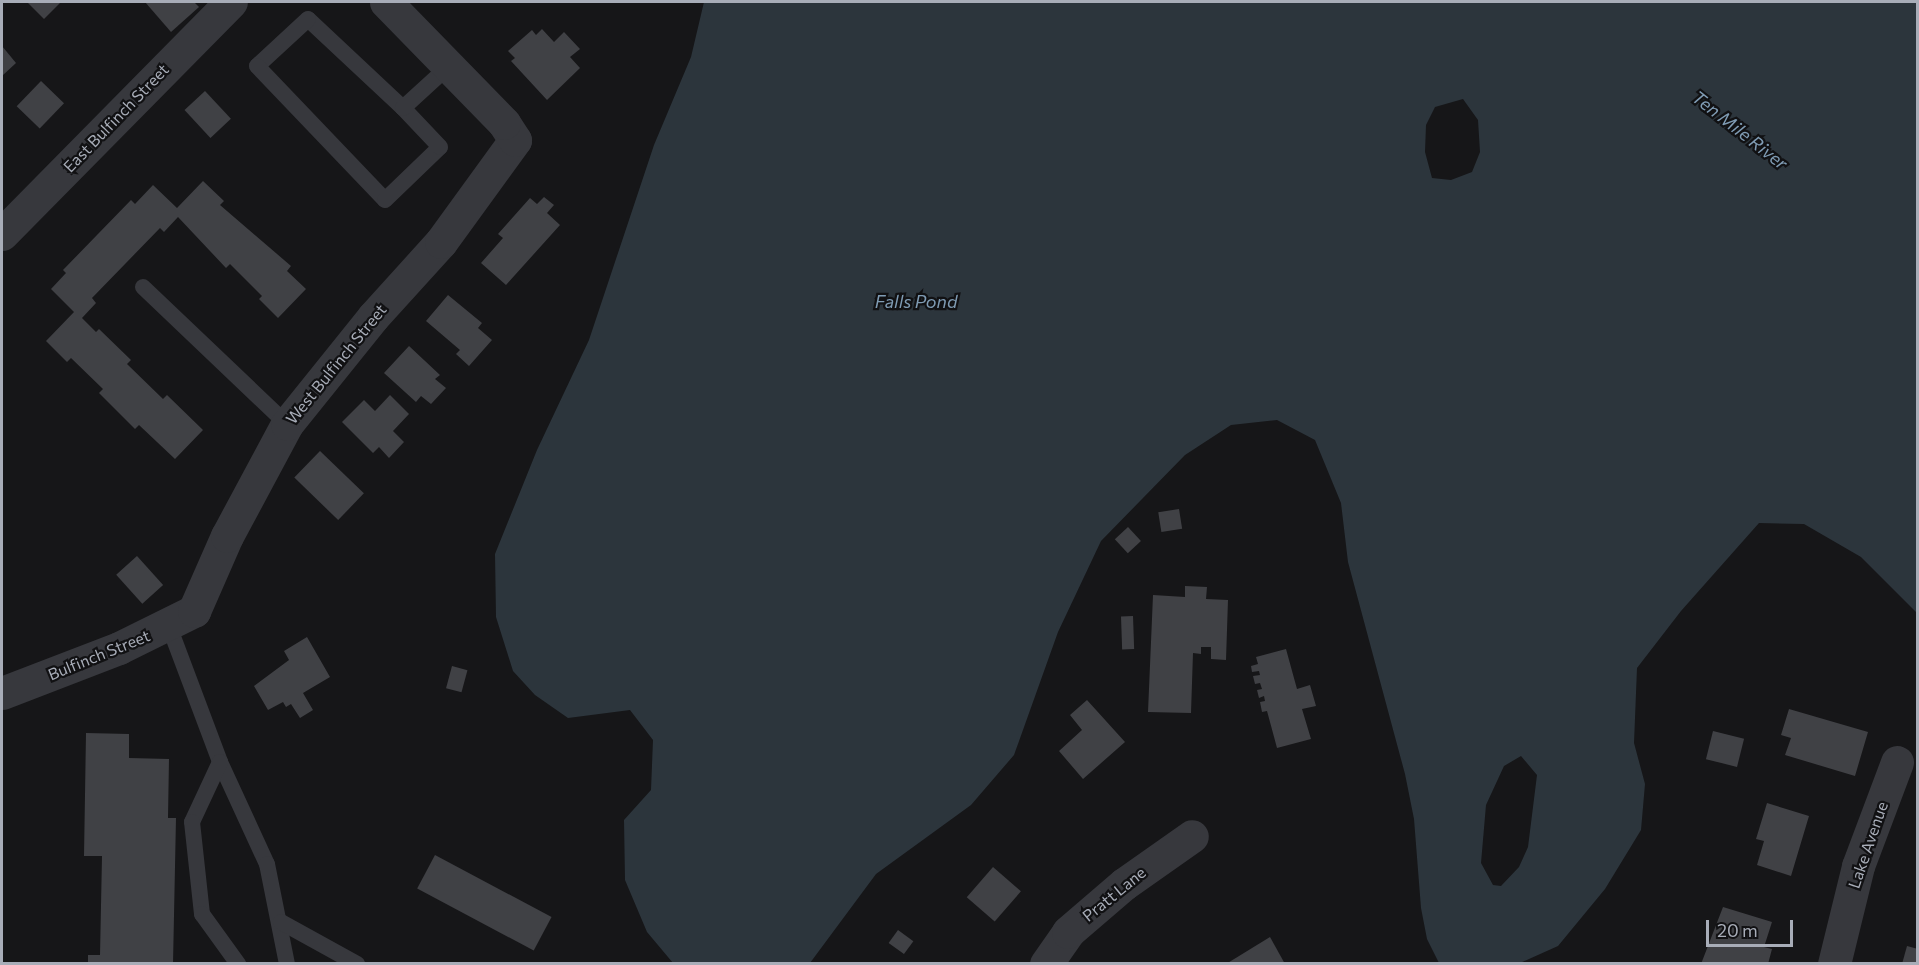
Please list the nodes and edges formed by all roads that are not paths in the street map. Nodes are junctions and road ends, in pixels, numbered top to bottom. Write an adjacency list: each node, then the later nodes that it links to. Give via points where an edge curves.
1 (231, 2): 5 (street, East Bulfinch Street)
2 (386, 2): 3 (street)
3 (448, 66): 4 (lane); 7 (street, West Bulfinch Street, via 504,123 514,140 441,242 373,317)
4 (403, 108): 4 (lane, via 440,147 385,200 257,66 308,19)
5 (2, 234)
6 (143, 287): 7 (lane)
7 (286, 424): 8 (street, West Bulfinch Street)
8 (182, 619): 9 (street, Bulfinch Street); 10 (lane)
9 (2, 693)
10 (220, 762): 13 (lane, via 267,864); 14 (lane, via 192,822 202,914)
11 (1897, 762): 18 (street, Lake Avenue, via 1858,866)
12 (1192, 836): 17 (street, Pratt Lane, via 1124,884 1068,932)
13 (281, 922): 15 (lane); 16 (lane)
14 (238, 963)
15 (287, 963)
16 (357, 963)
17 (1046, 963)
18 (1834, 963)

